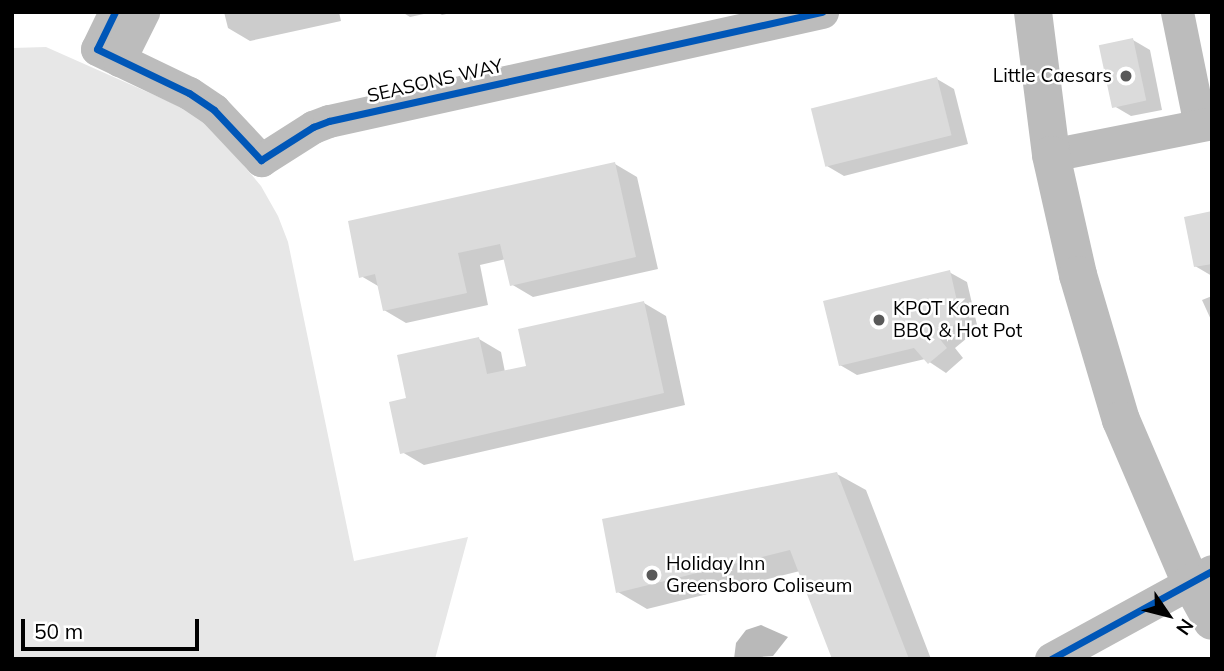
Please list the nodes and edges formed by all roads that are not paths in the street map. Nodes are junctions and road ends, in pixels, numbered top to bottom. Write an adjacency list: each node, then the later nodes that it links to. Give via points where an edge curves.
1 (115, 12): 6 (street)
2 (143, 12): 6 (street)
3 (822, 12): 6 (street, SEASONS WAY, via 329,121 261,160 214,110)
4 (1033, 12): 8 (main road)
5 (1177, 12): 7 (street)
6 (108, 54)
7 (1206, 124): 8 (street)
8 (1051, 155): 9 (main road, via 1075,264 1121,421)
9 (1201, 577): 10 (main road); 11 (street)
10 (1212, 621)
11 (1051, 659)

